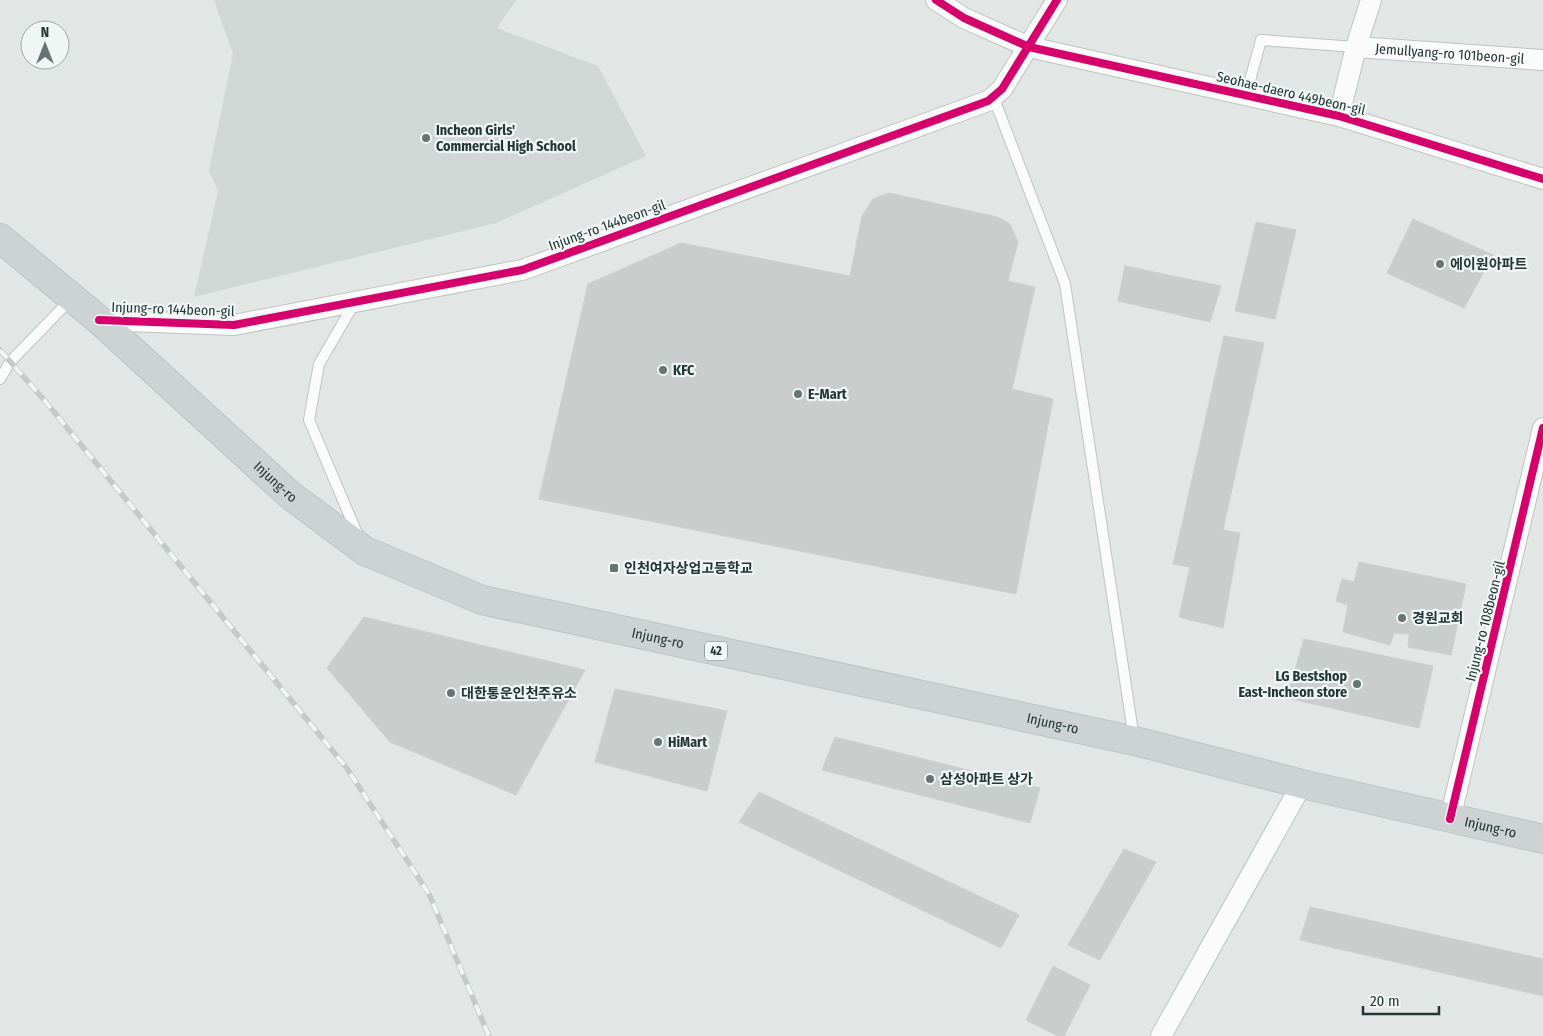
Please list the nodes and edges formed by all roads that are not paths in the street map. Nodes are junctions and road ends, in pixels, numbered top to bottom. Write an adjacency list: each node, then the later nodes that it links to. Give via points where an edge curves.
1 (936, 0): 4 (street, Seohae-daero 449beon-gil, via 964,18)
2 (1058, 0): 4 (street, Injung-ro 144beon-gil)
3 (1371, 0): 5 (street)
4 (1029, 47): 7 (street, Seohae-daero 449beon-gil); 8 (street, Injung-ro 144beon-gil, via 1002,89)
5 (1356, 47): 6 (street, Jemullyang-ro 101beon-gil); 7 (lane, via 1261,40); 9 (street)
6 (1543, 60)
7 (1246, 95): 9 (street, Seohae-daero 449beon-gil)
8 (993, 96): 13 (street, Injung-ro 144beon-gil, via 522,270); 18 (lane, via 1065,284)
9 (1339, 116): 10 (street, Seohae-daero 449beon-gil)
10 (1543, 179)
11 (0, 238): 12 (main road, Injung-ro / 42)
12 (73, 297): 14 (main road, Injung-ro / 42); 15 (lane, via 10,362)
13 (355, 302): 14 (street, Injung-ro 144beon-gil, via 234,325); 17 (lane, via 319,364 309,420)
14 (99, 320): 17 (main road, Injung-ro / 42, via 290,495)
15 (0, 379)
16 (1543, 428): 20 (street, Injung-ro 108beon-gil)
17 (365, 550): 18 (main road, Injung-ro / 42, via 482,600)
18 (1134, 741): 19 (main road, Injung-ro / 42)
19 (1302, 784): 20 (main road, Injung-ro / 42); 22 (street)
20 (1450, 819): 21 (main road, Injung-ro / 42)
21 (1543, 839)
22 (1161, 1036)

